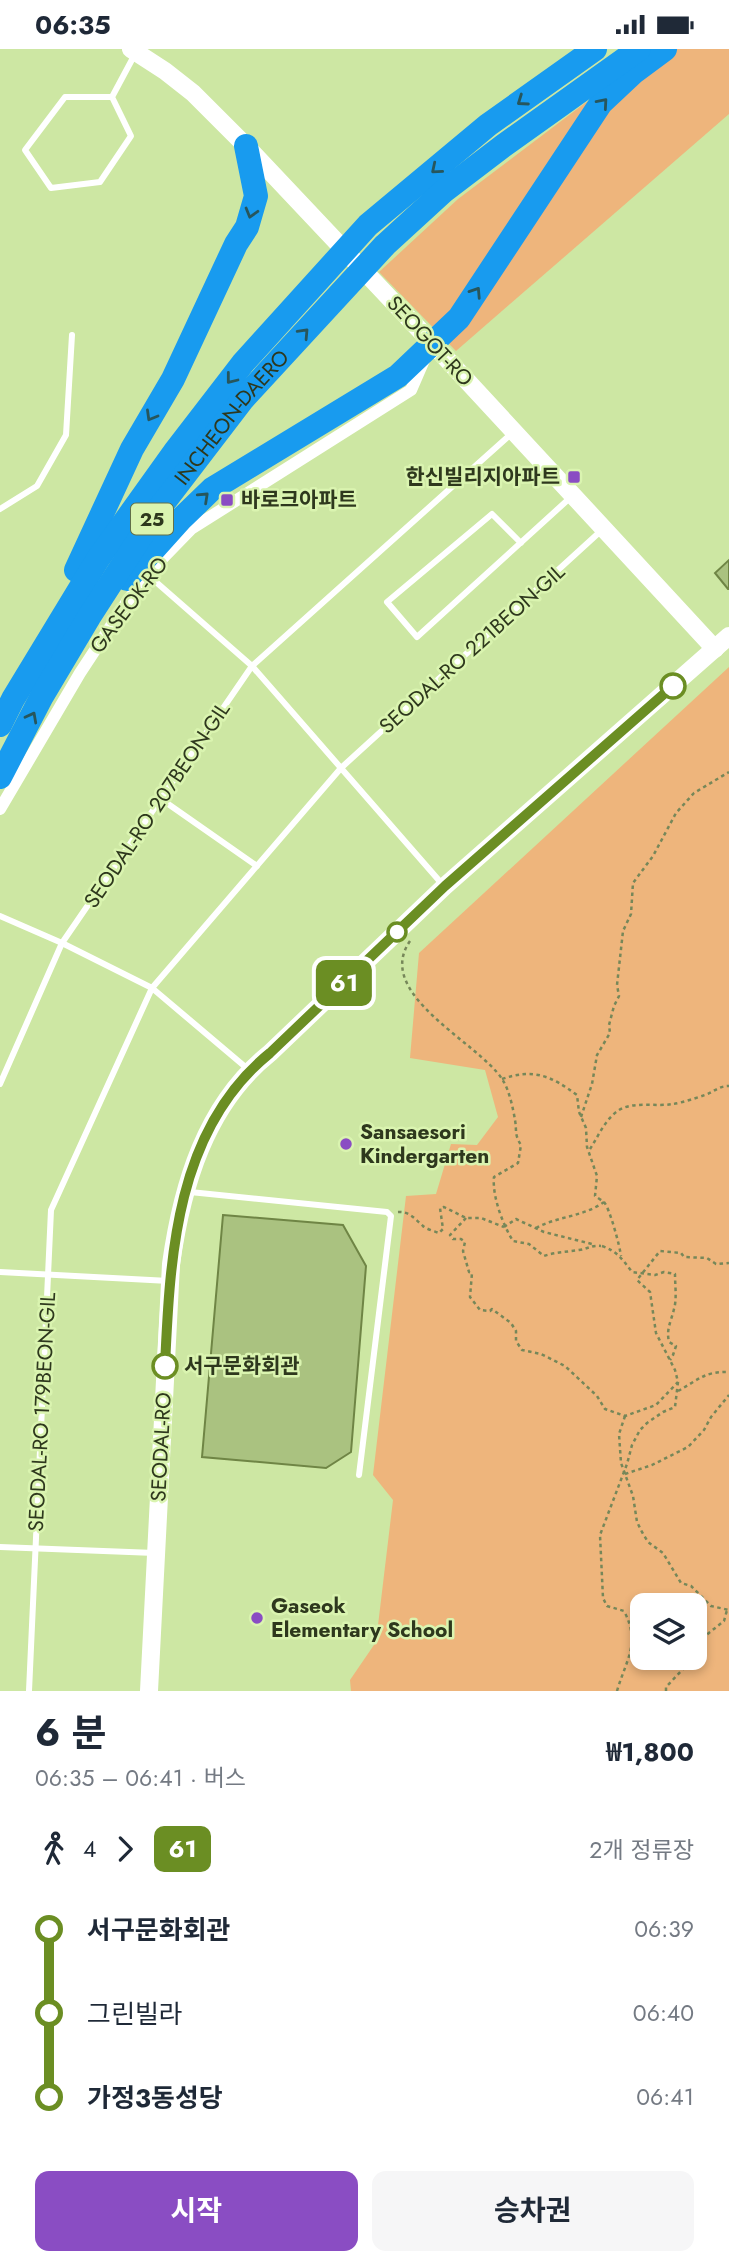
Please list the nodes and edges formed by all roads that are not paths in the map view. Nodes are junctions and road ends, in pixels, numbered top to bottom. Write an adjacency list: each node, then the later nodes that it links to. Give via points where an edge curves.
1 (595, 49): 7 (highway, INCHEON-DAERO, one-way to 7, via 488,125 368,225)
2 (639, 49): 7 (highway, INCHEON-DAERO, via 444,191 385,245)
3 (665, 49): 9 (highway, one-way to 3, via 459,318 601,103)
4 (135, 50): 5 (lane); 6 (street, SEOGOT-RO, via 193,93)
5 (112, 97): 5 (lane, via 65,97 25,150 51,188 100,181 131,136)
6 (246, 146): 9 (street, SEOGOT-RO); 20 (highway, one-way to 20, via 256,195 247,227 173,379 132,449)
7 (335, 282): 16 (highway, INCHEON-DAERO / 25, one-way to 7, via 158,510); 20 (highway, INCHEON-DAERO / 25, one-way to 20, via 243,363 98,559)
8 (72, 335): 12 (lane, via 66,435 37,486)
9 (432, 343): 10 (street, SEOGOT-RO); 15 (street, GASEOK-RO, via 411,390 191,529); 16 (highway, one-way to 9, via 212,489 398,376)
10 (514, 432): 11 (street, SEOGOT-RO); 19 (lane)
11 (573, 495): 13 (street, SEOGOT-RO); 14 (lane)
12 (0, 509)
13 (603, 529): 18 (street, SEOGOT-RO); 22 (lane, SEODAL-RO 221BEON-GIL)
14 (521, 543): 14 (lane, via 417,638 387,602 492,514)
15 (148, 575): 19 (lane); 25 (street, GASEOK-RO, via 80,673)
16 (89, 617): 23 (highway, INCHEON-DAERO / 25, one-way to 16)
17 (729, 636): 18 (street, SEODAL-RO)
18 (715, 649): 27 (street, SEODAL-RO)
19 (252, 666): 22 (lane); 24 (lane, SEODAL-RO 207BEON-GIL)
20 (13, 699): 21 (highway, INCHEON-DAERO / 25)
21 (0, 725)
22 (341, 768): 26 (lane); 27 (lane)
23 (0, 777)
24 (161, 799): 26 (lane); 29 (lane, SEODAL-RO 207BEON-GIL)
25 (0, 809)
26 (257, 866): 30 (lane)
27 (445, 886): 31 (street, SEODAL-RO)
28 (0, 916): 29 (lane)
29 (62, 943): 30 (lane); 32 (lane, SEODAL-RO 207BEON-GIL)
30 (152, 988): 31 (lane); 35 (lane, SEODAL-RO 179BEON-GIL, via 51,1210)
31 (249, 1070): 33 (street, SEODAL-RO, via 210,1129)
32 (0, 1084)
33 (184, 1191): 36 (street, SEODAL-RO); 37 (lane, via 391,1216)
34 (0, 1272): 35 (lane)
35 (48, 1275): 36 (lane); 39 (lane, SEODAL-RO 179BEON-GIL)
36 (170, 1281): 40 (street, SEODAL-RO)
37 (359, 1475)
38 (0, 1547): 39 (lane, SEODAL-RO 179BEON-GIL)
39 (35, 1549): 40 (lane, SEODAL-RO 179BEON-GIL); 41 (lane)
40 (155, 1553): 42 (street, SEODAL-RO)
41 (29, 1691)
42 (149, 1691)

